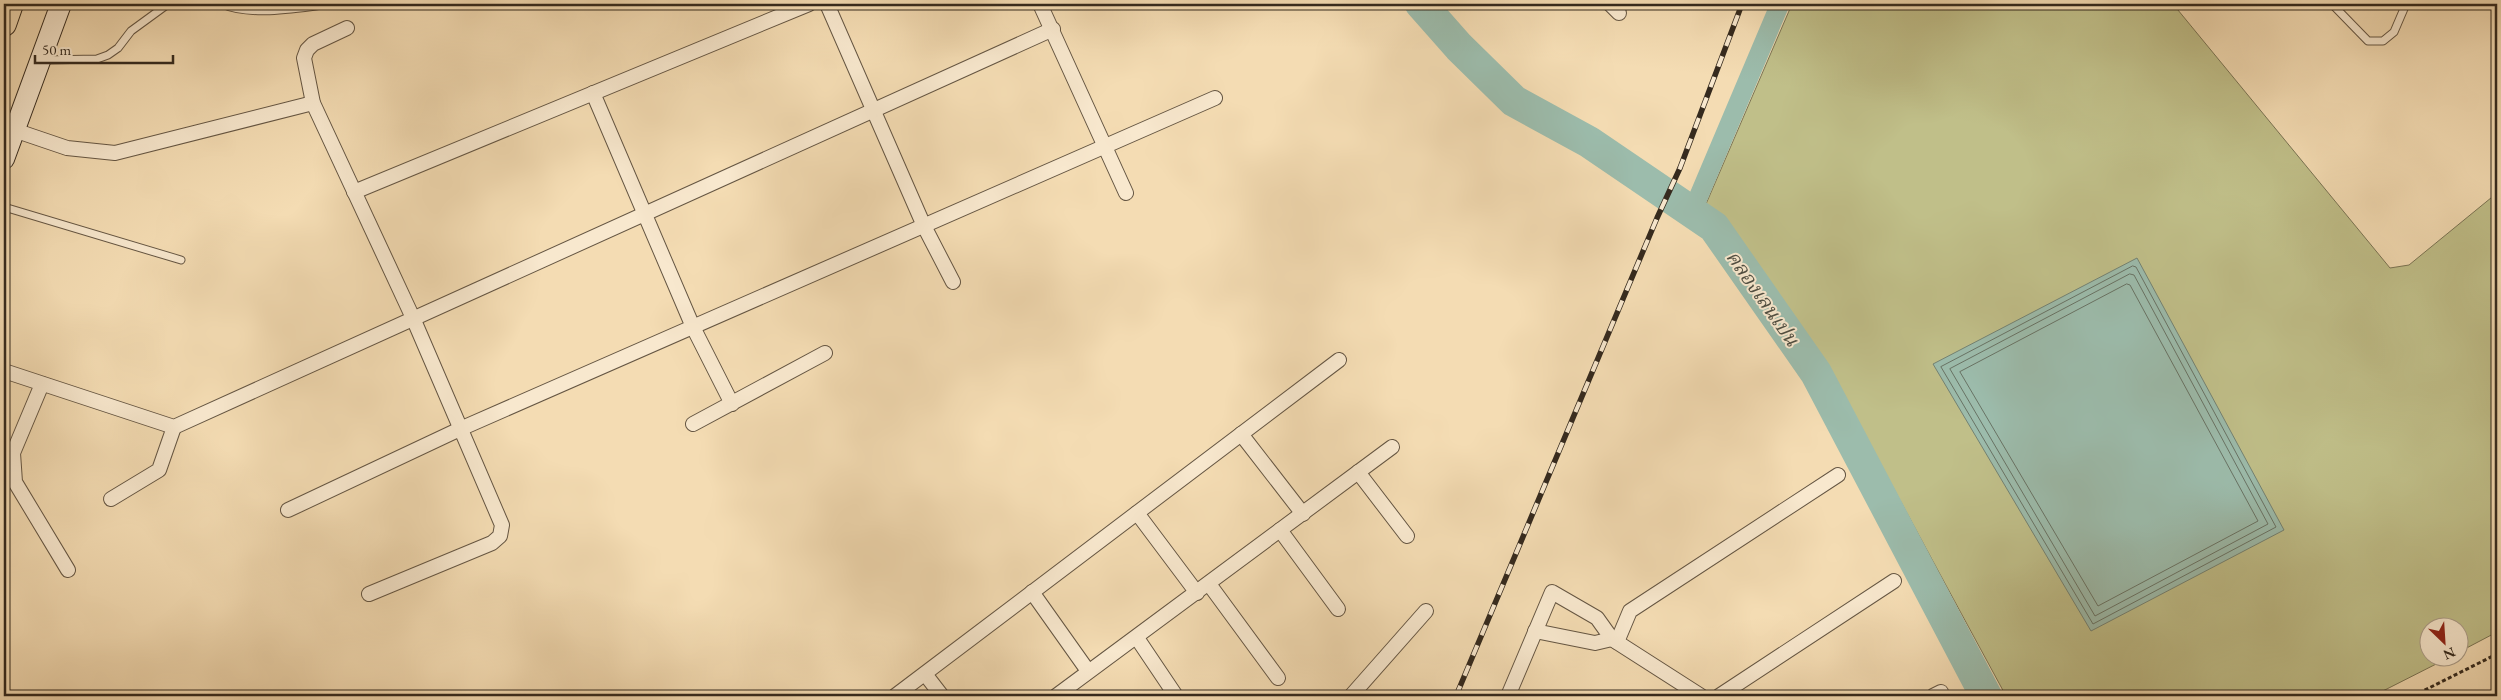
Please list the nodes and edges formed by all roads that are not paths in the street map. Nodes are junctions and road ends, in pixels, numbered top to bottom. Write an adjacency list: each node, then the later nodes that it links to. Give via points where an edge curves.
1 (11, 4): 12 (highway)
2 (61, 4): 15 (main road)
3 (168, 4): 15 (lane, via 131,31 108,56)
4 (222, 4): 11 (lane, via 249,9)
5 (329, 4): 11 (lane)
6 (809, 4): 16 (street)
7 (828, 4): 19 (street)
8 (1040, 4): 14 (street)
9 (2332, 4): 10 (lane, via 2368,41 2383,41 2394,32)
10 (2406, 4)
11 (294, 6)
12 (4, 24)
13 (347, 28): 18 (street, via 313,44 304,58)
14 (1052, 29): 19 (street); 21 (street)
15 (41, 60): 20 (main road)
16 (593, 93): 23 (street); 26 (street)
17 (1215, 98): 21 (street)
18 (313, 103): 20 (street, via 115,153 67,148); 23 (street)
19 (873, 110): 26 (street); 27 (street)
20 (14, 130): 22 (main road)
21 (1104, 147): 24 (street); 27 (street)
22 (4, 159)
23 (354, 192): 30 (street)
24 (1126, 193)
25 (4, 207): 28 (lane)
26 (643, 214): 30 (street); 31 (street)
27 (924, 226): 29 (street); 31 (street)
28 (181, 260)
29 (953, 282)
30 (413, 318): 38 (street); 39 (street)
31 (693, 327): 36 (street); 39 (street)
32 (825, 353): 36 (street)
33 (1339, 360): 40 (street)
34 (4, 372): 35 (street)
35 (42, 384): 38 (street); 50 (street, via 13,454 15,482)
36 (732, 404): 37 (street)
37 (693, 424)
38 (174, 427): 44 (street, via 159,470)
39 (460, 429): 45 (street); 54 (street, via 502,525 500,536 492,543)
40 (1241, 434): 46 (street); 47 (street)
41 (1392, 447): 42 (street)
42 (1358, 472): 47 (street); 49 (street)
43 (1838, 475): 59 (street, via 1630,611)
44 (110, 499)
45 (288, 510)
46 (1137, 513): 52 (street); 53 (street)
47 (1303, 514): 48 (street)
48 (1280, 530): 52 (street); 55 (street)
49 (1407, 536)
50 (68, 570)
51 (1894, 581): 70 (street)
52 (1203, 588): 58 (street); 62 (street)
53 (1032, 592): 60 (street); 61 (street)
54 (369, 594)
55 (1338, 609)
56 (1426, 611): 67 (street)
57 (1535, 631): 59 (street, via 1595,643); 59 (street, via 1552,592 1597,618); 68 (street)
58 (1137, 638): 60 (street); 66 (street)
59 (1614, 641): 69 (street)
60 (1088, 671): 65 (street)
61 (924, 674): 63 (street); 64 (street)
62 (1278, 678)
63 (895, 696)
64 (942, 696)
65 (1056, 696)
66 (1176, 696)
67 (1351, 696)
68 (1508, 696)
69 (1698, 696)
70 (1719, 696)

